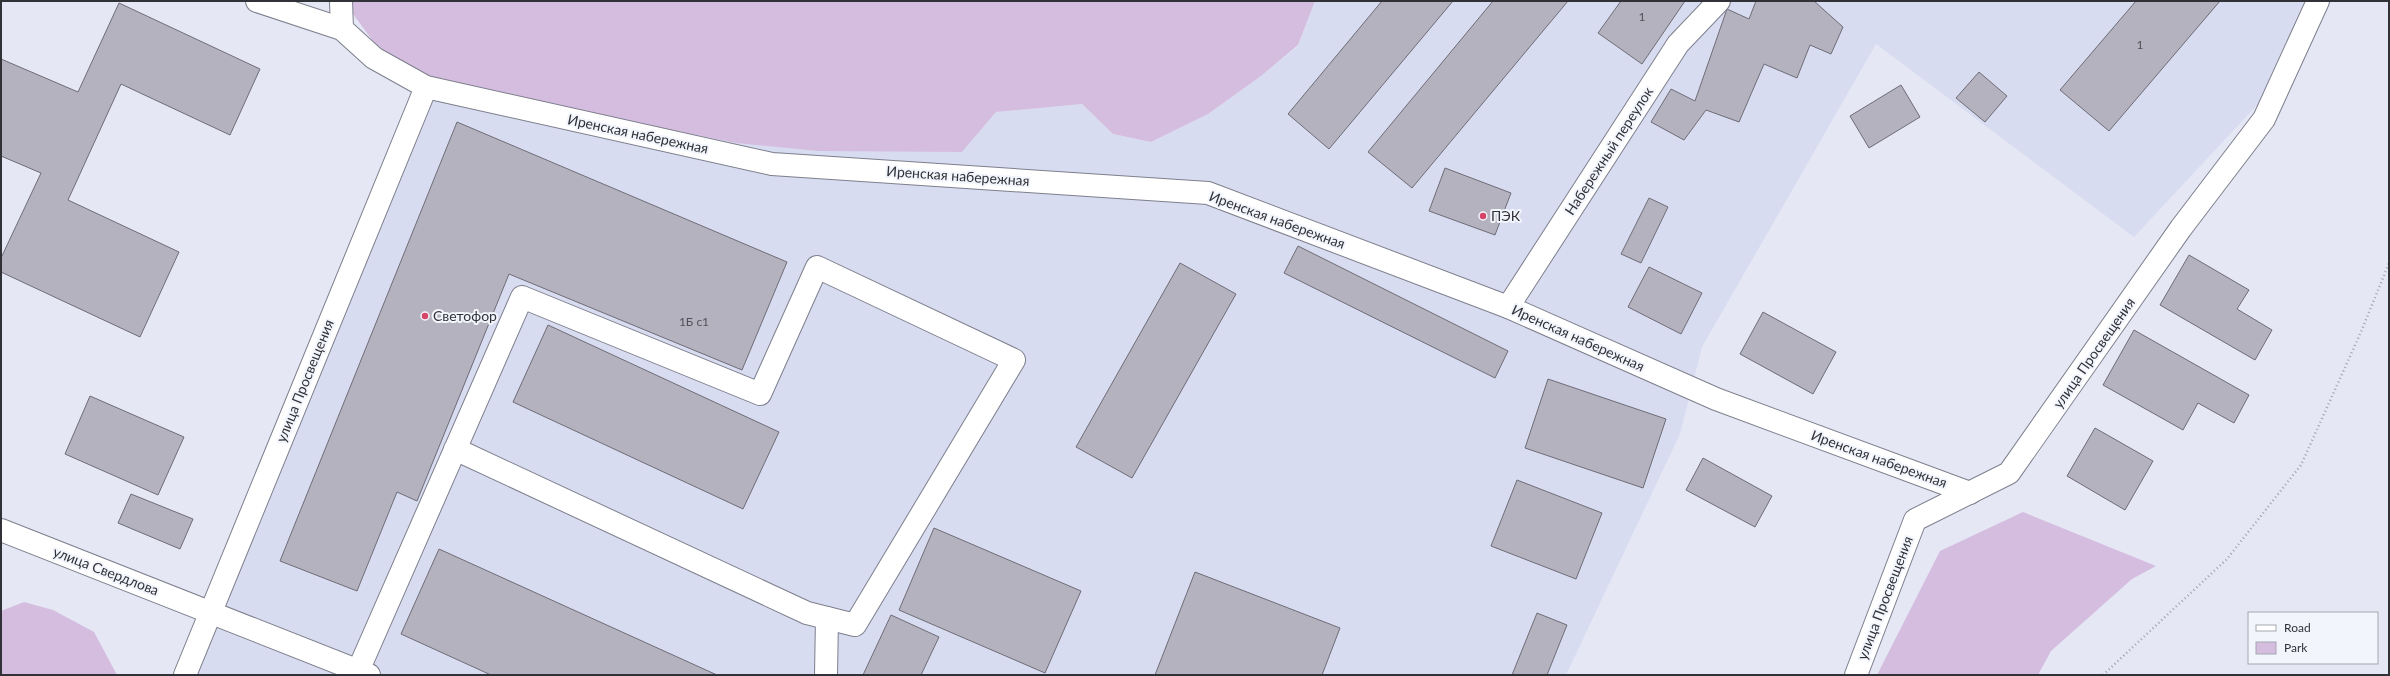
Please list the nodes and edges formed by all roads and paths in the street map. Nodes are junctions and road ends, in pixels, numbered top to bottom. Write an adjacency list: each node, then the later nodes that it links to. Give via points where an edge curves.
1 (256, 1): 5 (street)
2 (341, 1): 5 (street)
3 (1719, 1): 8 (street, Набережный переулок, via 1678,44)
4 (2318, 1): 10 (street, улица Просвещения, via 2264,119 2181,228 2009,473)
5 (342, 29): 6 (street, Иренская набережная, via 374,58)
6 (426, 87): 8 (street, Иренская набережная, via 772,164 1208,193); 12 (street, улица Просвещения)
7 (2389, 263): 18 (path, via 2361,332 2301,464 2227,559)
8 (1508, 307): 10 (street, Иренская набережная, via 1716,399)
9 (455, 449): 13 (street, via 807,613); 13 (street, via 522,297 760,394 818,266 1014,360 855,625); 14 (street)
10 (1970, 493): 17 (street, улица Просвещения, via 1915,520)
11 (1, 530): 12 (street, улица Свердлова)
12 (210, 612): 14 (street, улица Свердлова); 15 (street, улица Просвещения)
13 (827, 618): 16 (street)
14 (363, 673)
15 (185, 675)
16 (826, 675)
17 (1856, 675)
18 (2103, 675)

